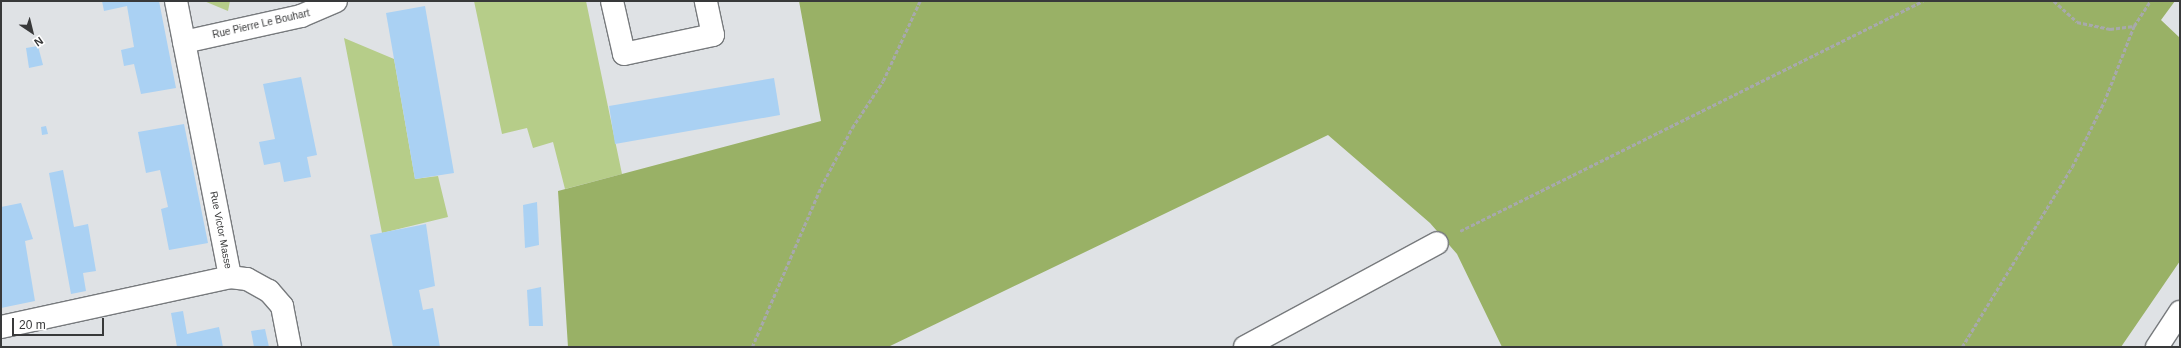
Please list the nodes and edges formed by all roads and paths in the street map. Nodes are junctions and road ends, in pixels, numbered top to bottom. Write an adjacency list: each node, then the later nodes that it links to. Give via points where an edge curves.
1 (176, 1): 10 (street, Rue Victor Masse)
2 (336, 1): 10 (street, Rue Pierre Le Bouhart, via 301,16)
3 (612, 1): 4 (street, via 624,54 713,35)
4 (706, 1)
5 (920, 1): 16 (path, via 883,81 852,128 821,187)
6 (1923, 1): 11 (path)
7 (2054, 1): 9 (path, via 2078,22 2110,29)
8 (2150, 1): 9 (path)
9 (2134, 26): 18 (path, via 2104,102 2072,167 2030,242)
10 (184, 42): 12 (street, Rue Victor Masse)
11 (1436, 243): 17 (street)
12 (230, 277): 14 (street, Rue Victor Masse); 15 (street, via 247,279 269,291 282,306)
13 (2180, 312): 19 (street)
14 (1, 327)
15 (290, 347)
16 (752, 347)
17 (1245, 347)
18 (1962, 347)
19 (2157, 347)

